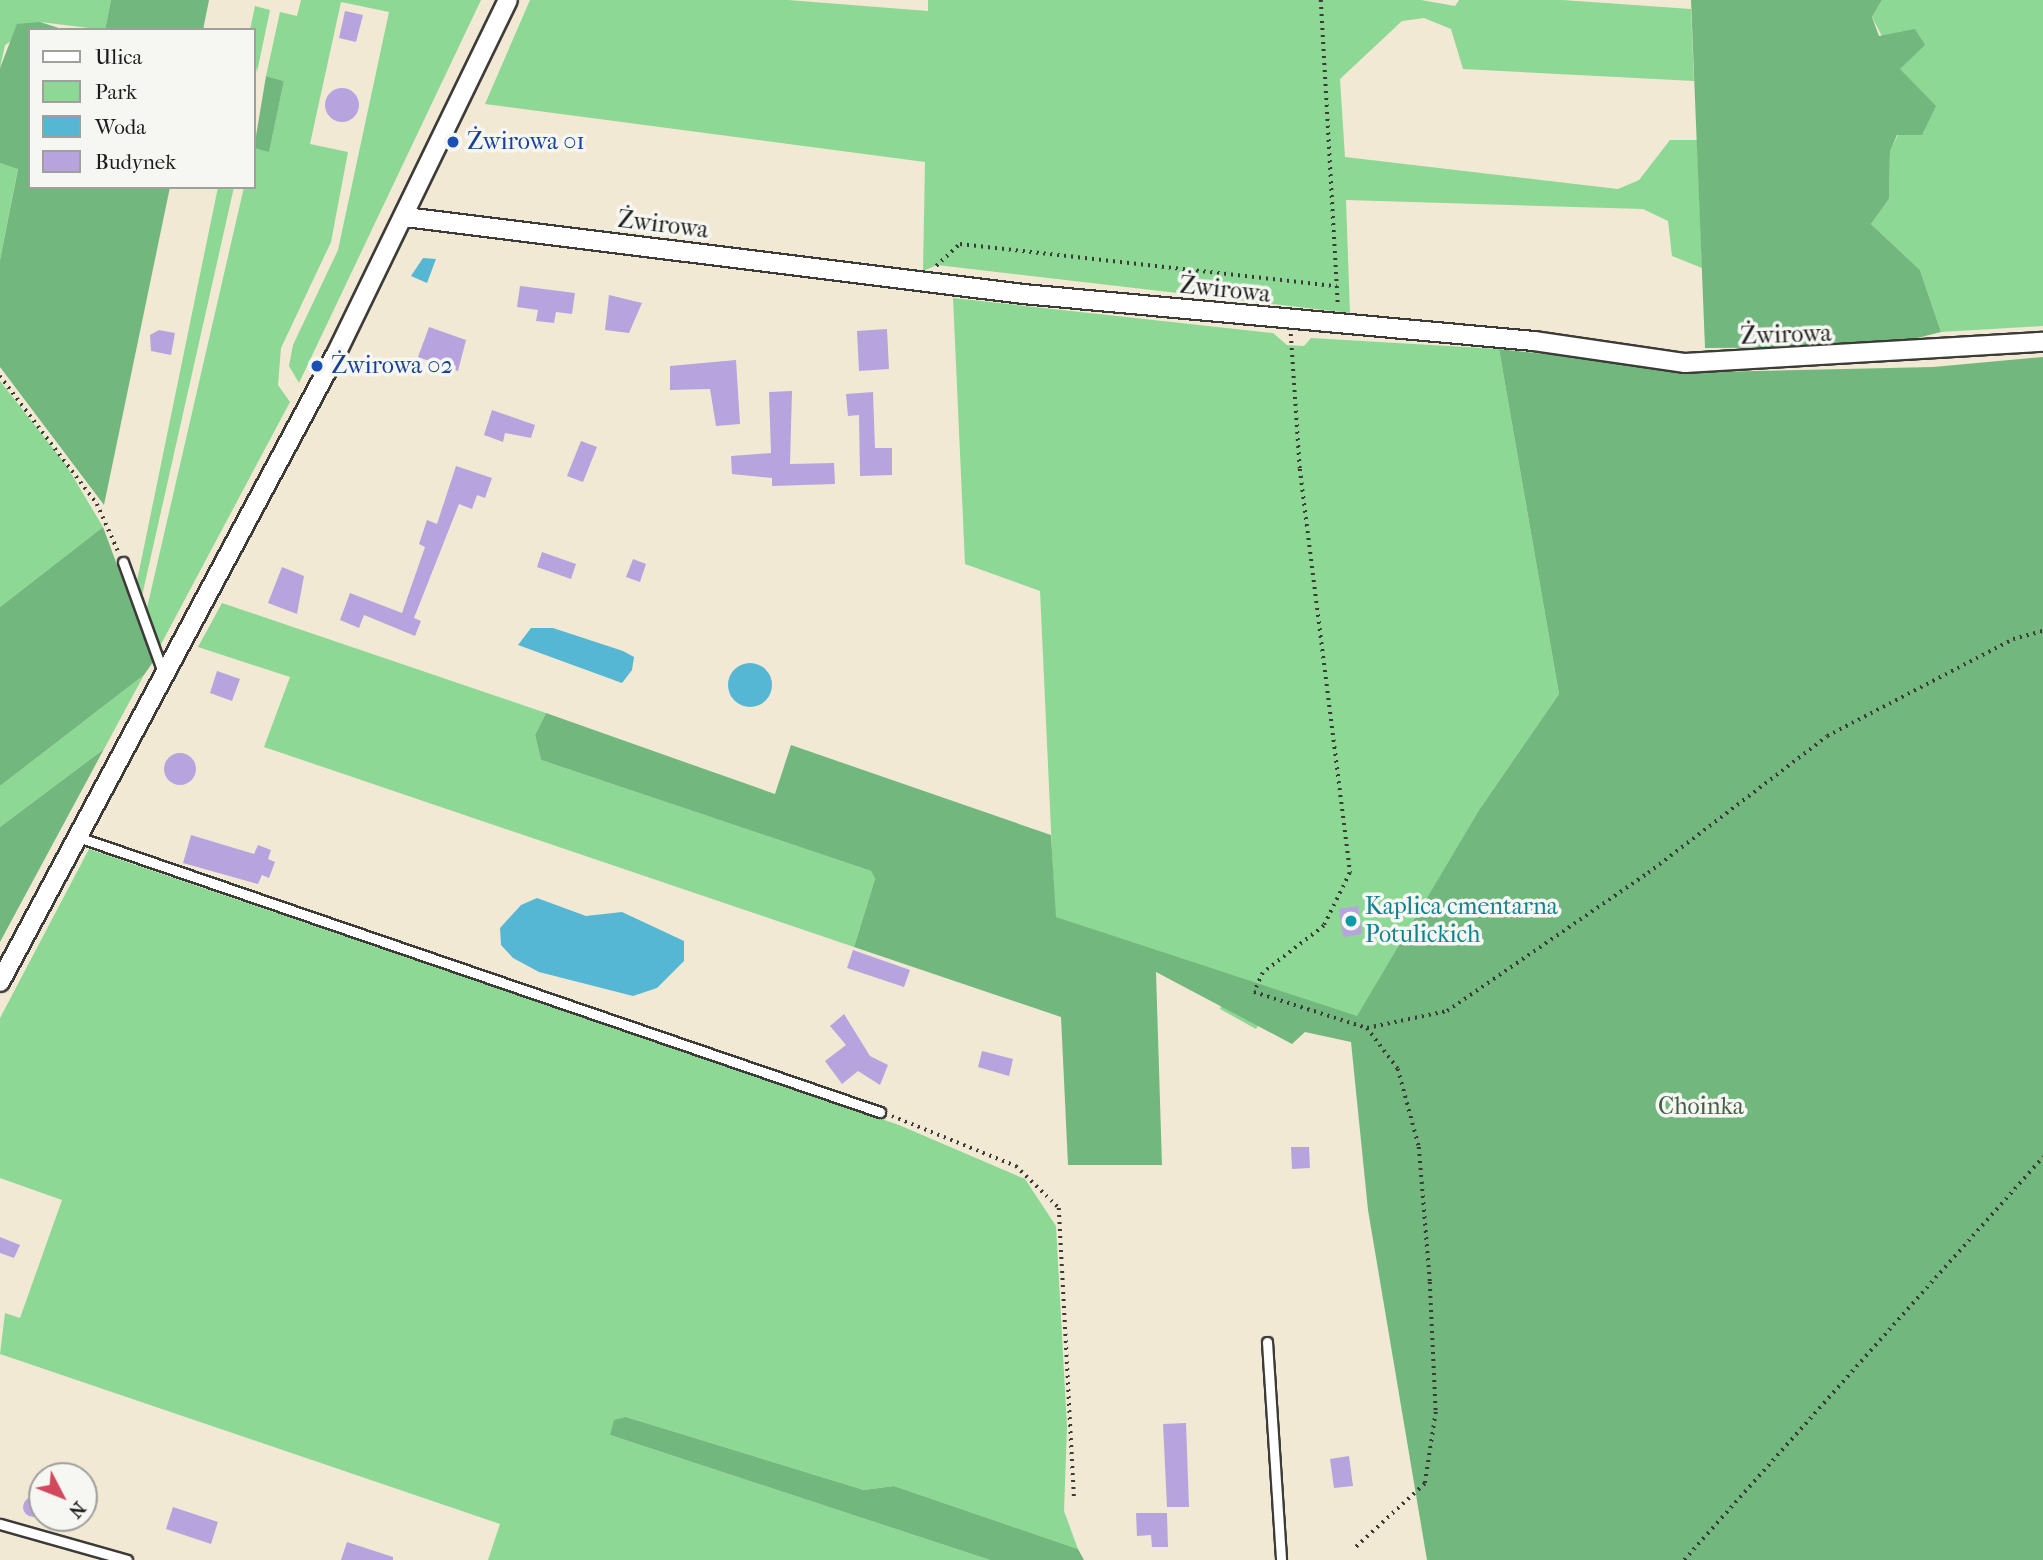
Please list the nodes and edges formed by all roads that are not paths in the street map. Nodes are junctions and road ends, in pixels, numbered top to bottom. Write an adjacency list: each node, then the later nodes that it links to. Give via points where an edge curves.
1 (508, 0): 2 (street)
2 (405, 217): 3 (street, Żwirowa, via 919,281 1339,327 1534,341 1685,363); 5 (street)
3 (2043, 342)
4 (123, 562): 5 (lane)
5 (164, 676): 6 (street)
6 (78, 837): 7 (street); 8 (lane)
7 (0, 982)
8 (880, 1112)
9 (1267, 1342): 12 (lane)
10 (0, 1524): 11 (lane)
11 (127, 1560)
12 (1281, 1560)

